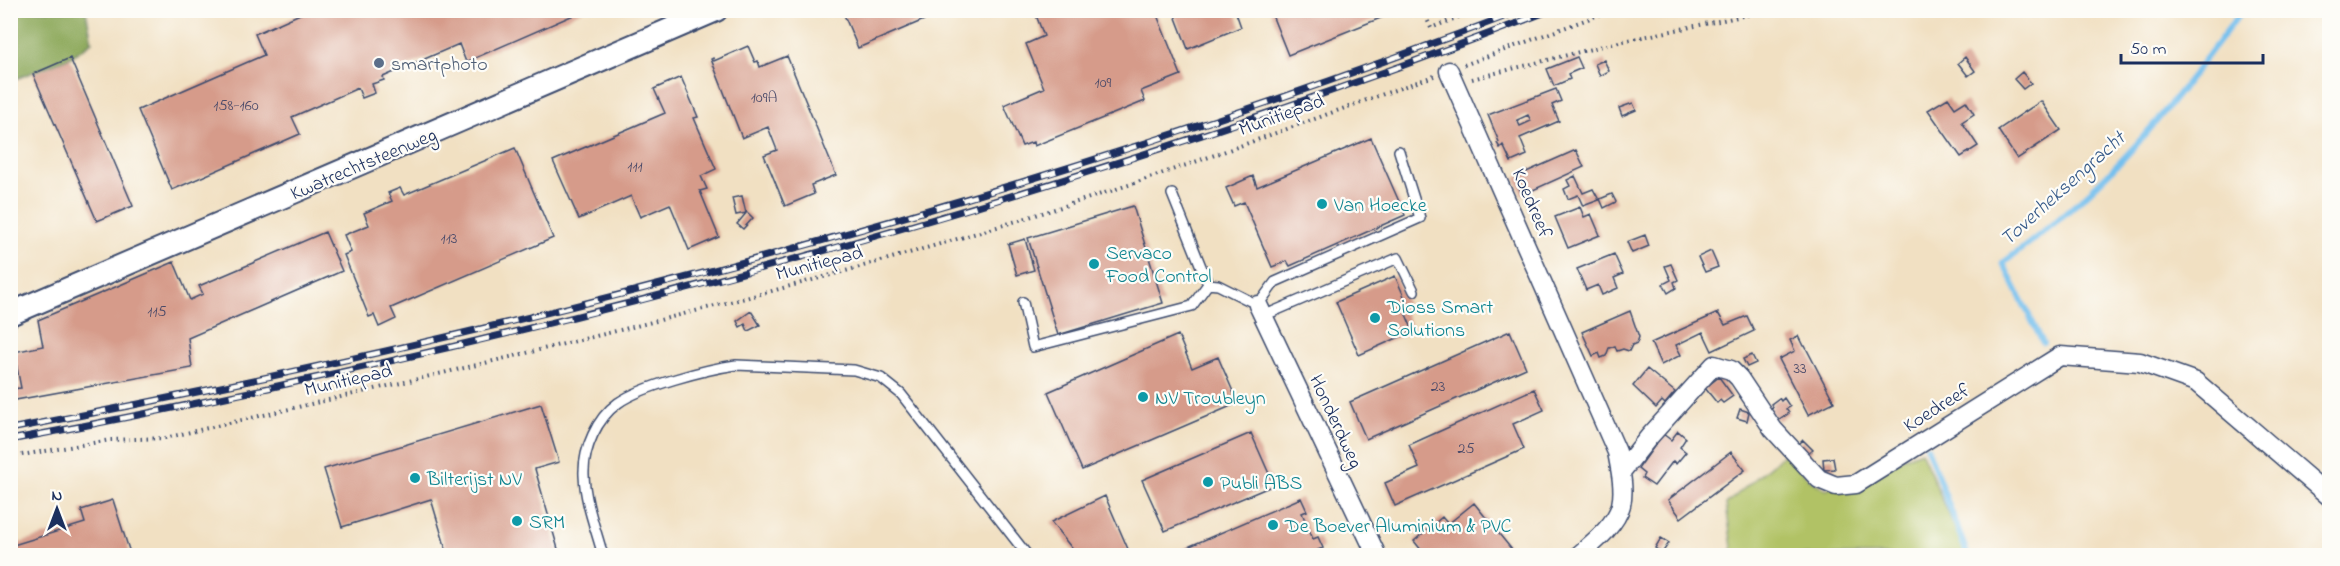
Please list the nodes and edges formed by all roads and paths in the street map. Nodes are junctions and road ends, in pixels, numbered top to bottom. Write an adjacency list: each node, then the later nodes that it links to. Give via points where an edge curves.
1 (716, 10): 13 (street, Kwatrechtsteenweg)
2 (1423, 10): 3 (path, via 1431,28)
3 (1476, 10)
4 (1612, 10): 6 (path, Munitiepad)
5 (1771, 10): 6 (path)
6 (1453, 77): 14 (path, Munitiepad, via 1059,208 838,273 567,343 165,438 110,441); 15 (street, Koedreef, via 1617,452)
7 (1399, 151): 12 (lane, via 1420,218 1275,282)
8 (1172, 194): 9 (lane)
9 (1208, 284): 11 (lane, via 1192,306 1033,347); 12 (lane, via 1218,285)
10 (1414, 291): 12 (lane, via 1398,258)
11 (1023, 302)
12 (1260, 310): 19 (street, Honderdweg)
13 (10, 314)
14 (10, 457)
15 (1621, 472): 16 (street, Koedreef, via 1714,365 1731,370 1773,429 1818,479 1836,486 1856,484 2060,356 2140,362 2196,382); 20 (street, via 1621,505 1596,541)
16 (2330, 497)
17 (603, 555): 18 (lane, via 586,498 584,473 586,449 600,423 617,404 639,392 736,365 854,370 881,378 900,394)
18 (1028, 555)
19 (1377, 555)
20 (1578, 555)

